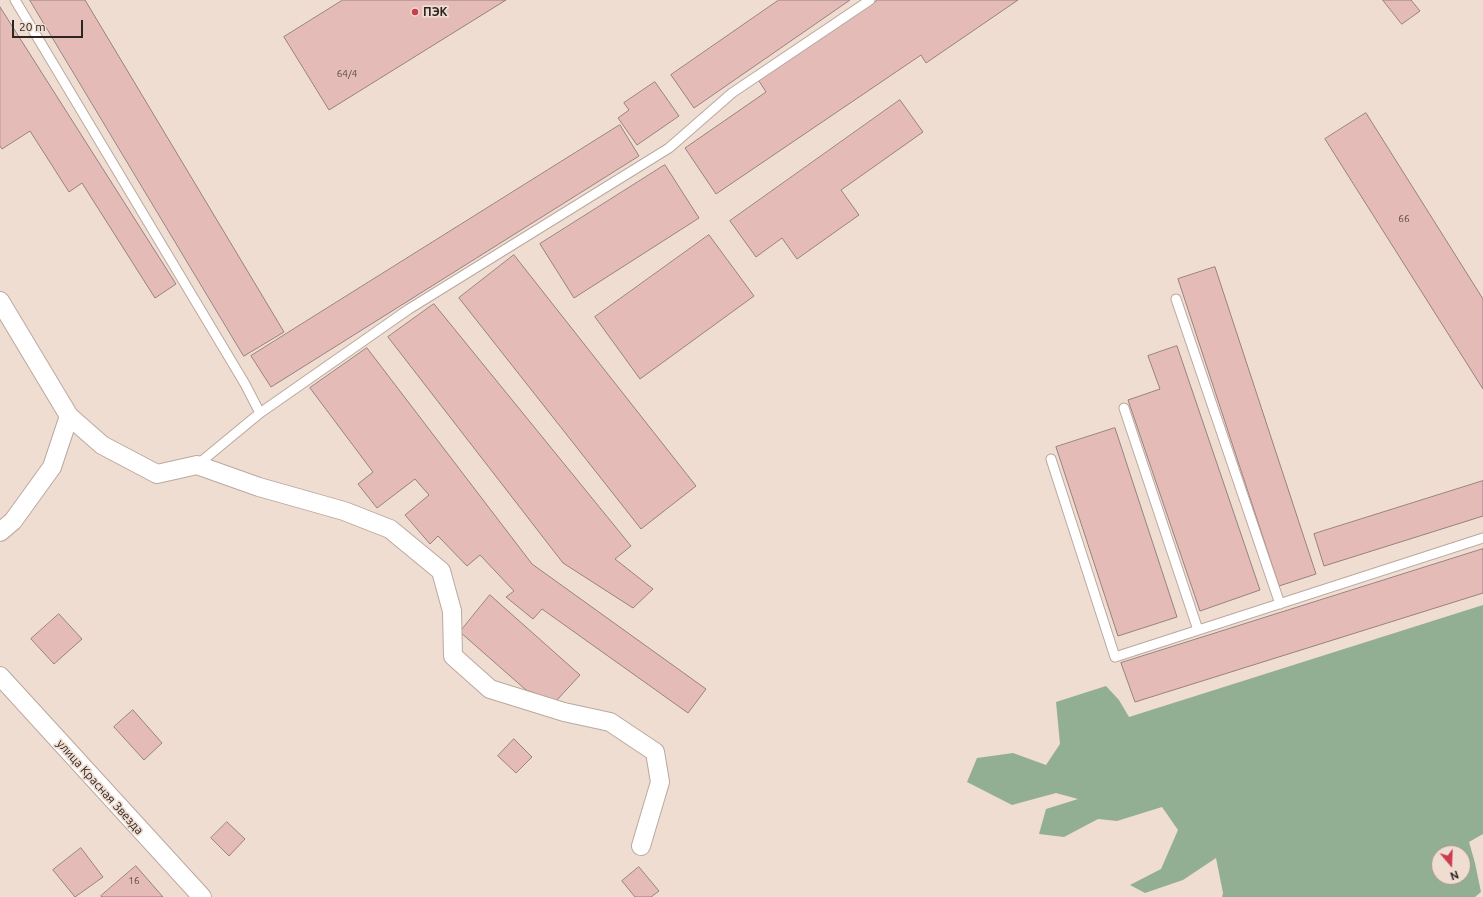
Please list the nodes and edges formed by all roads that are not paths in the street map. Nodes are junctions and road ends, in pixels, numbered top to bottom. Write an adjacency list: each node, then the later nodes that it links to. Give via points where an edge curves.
1 (15, 0): 6 (lane)
2 (870, 0): 6 (lane, via 732,93 669,148 409,309)
3 (1176, 299): 12 (lane)
4 (0, 301): 7 (street)
5 (1124, 408): 13 (lane)
6 (260, 413): 9 (lane)
7 (69, 416): 9 (street, via 102,445 157,474); 10 (street, via 52,467 12,521)
8 (1051, 459): 13 (lane, via 1115,657)
9 (197, 465): 15 (street, via 259,487 344,511 390,529 441,571 452,611 453,656 490,689 564,712 610,722 655,752 660,782)
10 (0, 532)
11 (1483, 538): 12 (lane)
12 (1280, 604): 13 (lane)
13 (1198, 630)
14 (0, 676): 16 (street, улица Красная Звезда)
15 (641, 846)
16 (199, 895)

